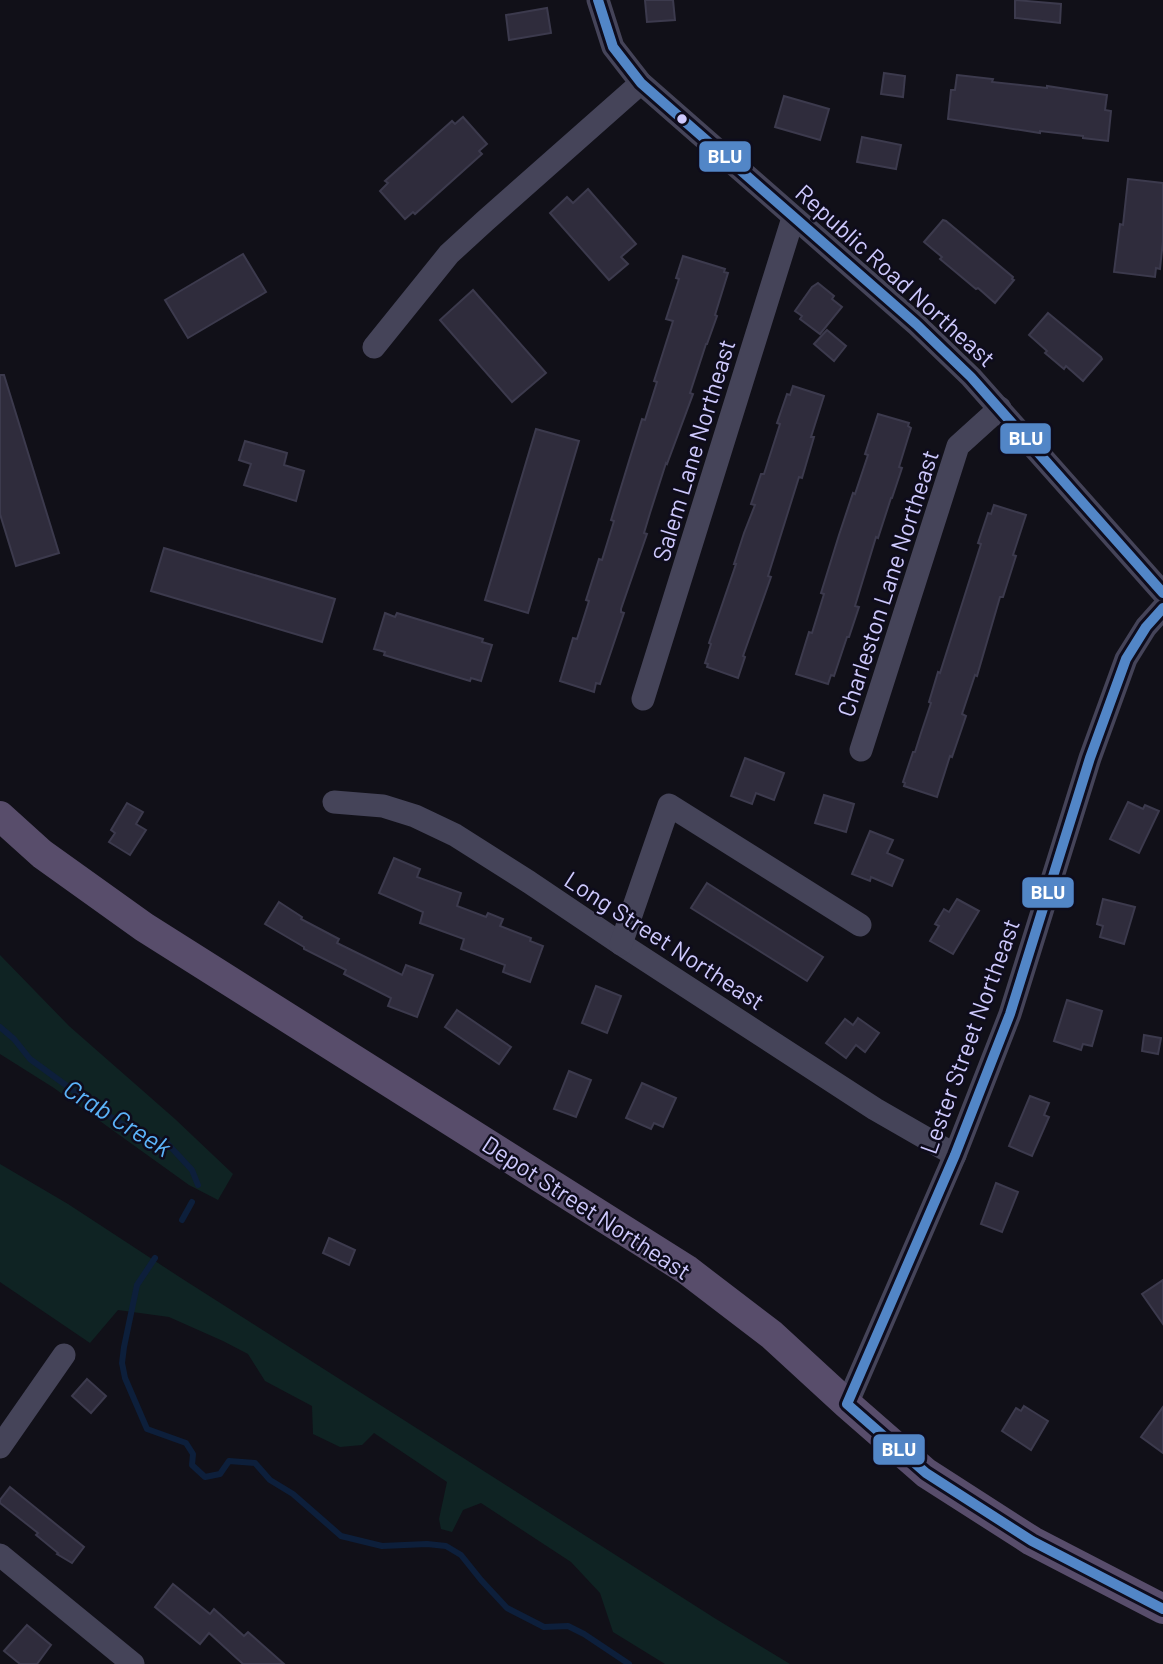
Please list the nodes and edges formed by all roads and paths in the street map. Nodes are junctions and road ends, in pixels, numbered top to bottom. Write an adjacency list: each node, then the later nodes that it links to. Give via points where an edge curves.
1 (598, 0): 2 (street, Republic Road Northeast, via 613,47)
2 (641, 83): 3 (street, Republic Road Northeast); 4 (street, via 449,254)
3 (793, 218): 5 (street, Republic Road Northeast, via 916,324); 8 (street, Salem Lane Northeast)
4 (374, 347)
5 (1000, 408): 6 (street, Republic Road Northeast); 9 (street, Charleston Lane Northeast, via 957,446)
6 (1163, 593)
7 (1163, 608): 14 (street, Lester Street Northeast, via 1126,659 1010,1014)
8 (643, 699)
9 (861, 750)
10 (334, 802): 13 (street, Long Street Northeast, via 383,806 455,835)
11 (0, 816): 16 (main road, Depot Street Northeast, via 42,854 144,928 687,1270 772,1335)
12 (860, 925): 13 (street, via 669,804)
13 (621, 944): 14 (street, Long Street Northeast)
14 (955, 1155): 16 (street, Lester Street Northeast)
15 (64, 1355): 17 (street)
16 (847, 1404): 19 (main road, Depot Street Northeast, via 926,1473 1032,1541)
17 (0, 1447)
18 (0, 1555): 20 (street)
19 (1163, 1609)
20 (133, 1664)

